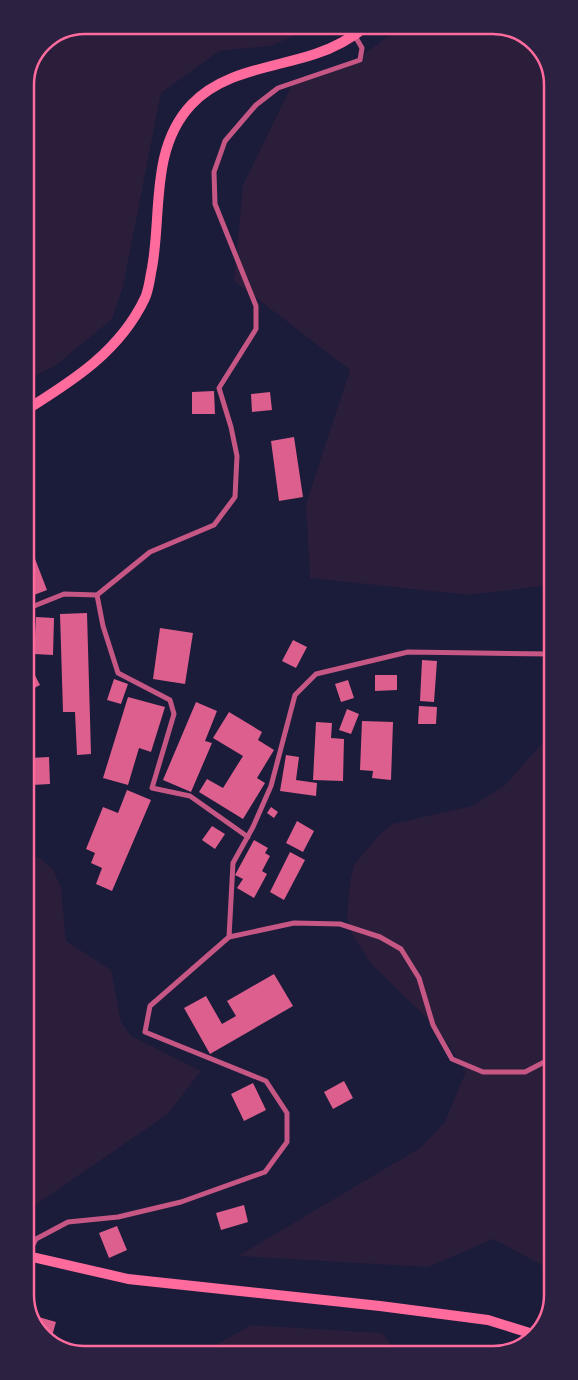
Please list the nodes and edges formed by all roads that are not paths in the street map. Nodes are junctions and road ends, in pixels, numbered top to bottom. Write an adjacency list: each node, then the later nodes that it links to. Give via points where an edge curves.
1 (357, 34): 2 (main road)
2 (355, 36): 3 (main road, via 316,54 220,82 191,105 170,135 162,170 154,256 146,296 129,327 103,356); 4 (street, via 362,48 360,60 278,88 256,105 225,141 214,172 214,204 256,306 256,328 219,388 237,456 235,497 214,524 150,552)
3 (34, 405)
4 (96, 595): 5 (street, via 64,594); 7 (street, via 118,673 170,700 174,714 152,788 190,796)
5 (34, 606)
6 (544, 654): 7 (street, via 408,652 316,674 295,695 271,786)
7 (248, 837): 8 (street, via 233,863)
8 (229, 937): 9 (street, via 294,923 340,924 380,937 401,949 419,978 433,1025 452,1059 483,1072 525,1072); 10 (street, via 150,1006 146,1032 266,1081 287,1113 287,1142 264,1172 181,1202 118,1217 68,1222)
9 (544, 1062)
10 (34, 1244)
11 (34, 1256): 12 (main road, via 128,1279 488,1320)
12 (528, 1332)

